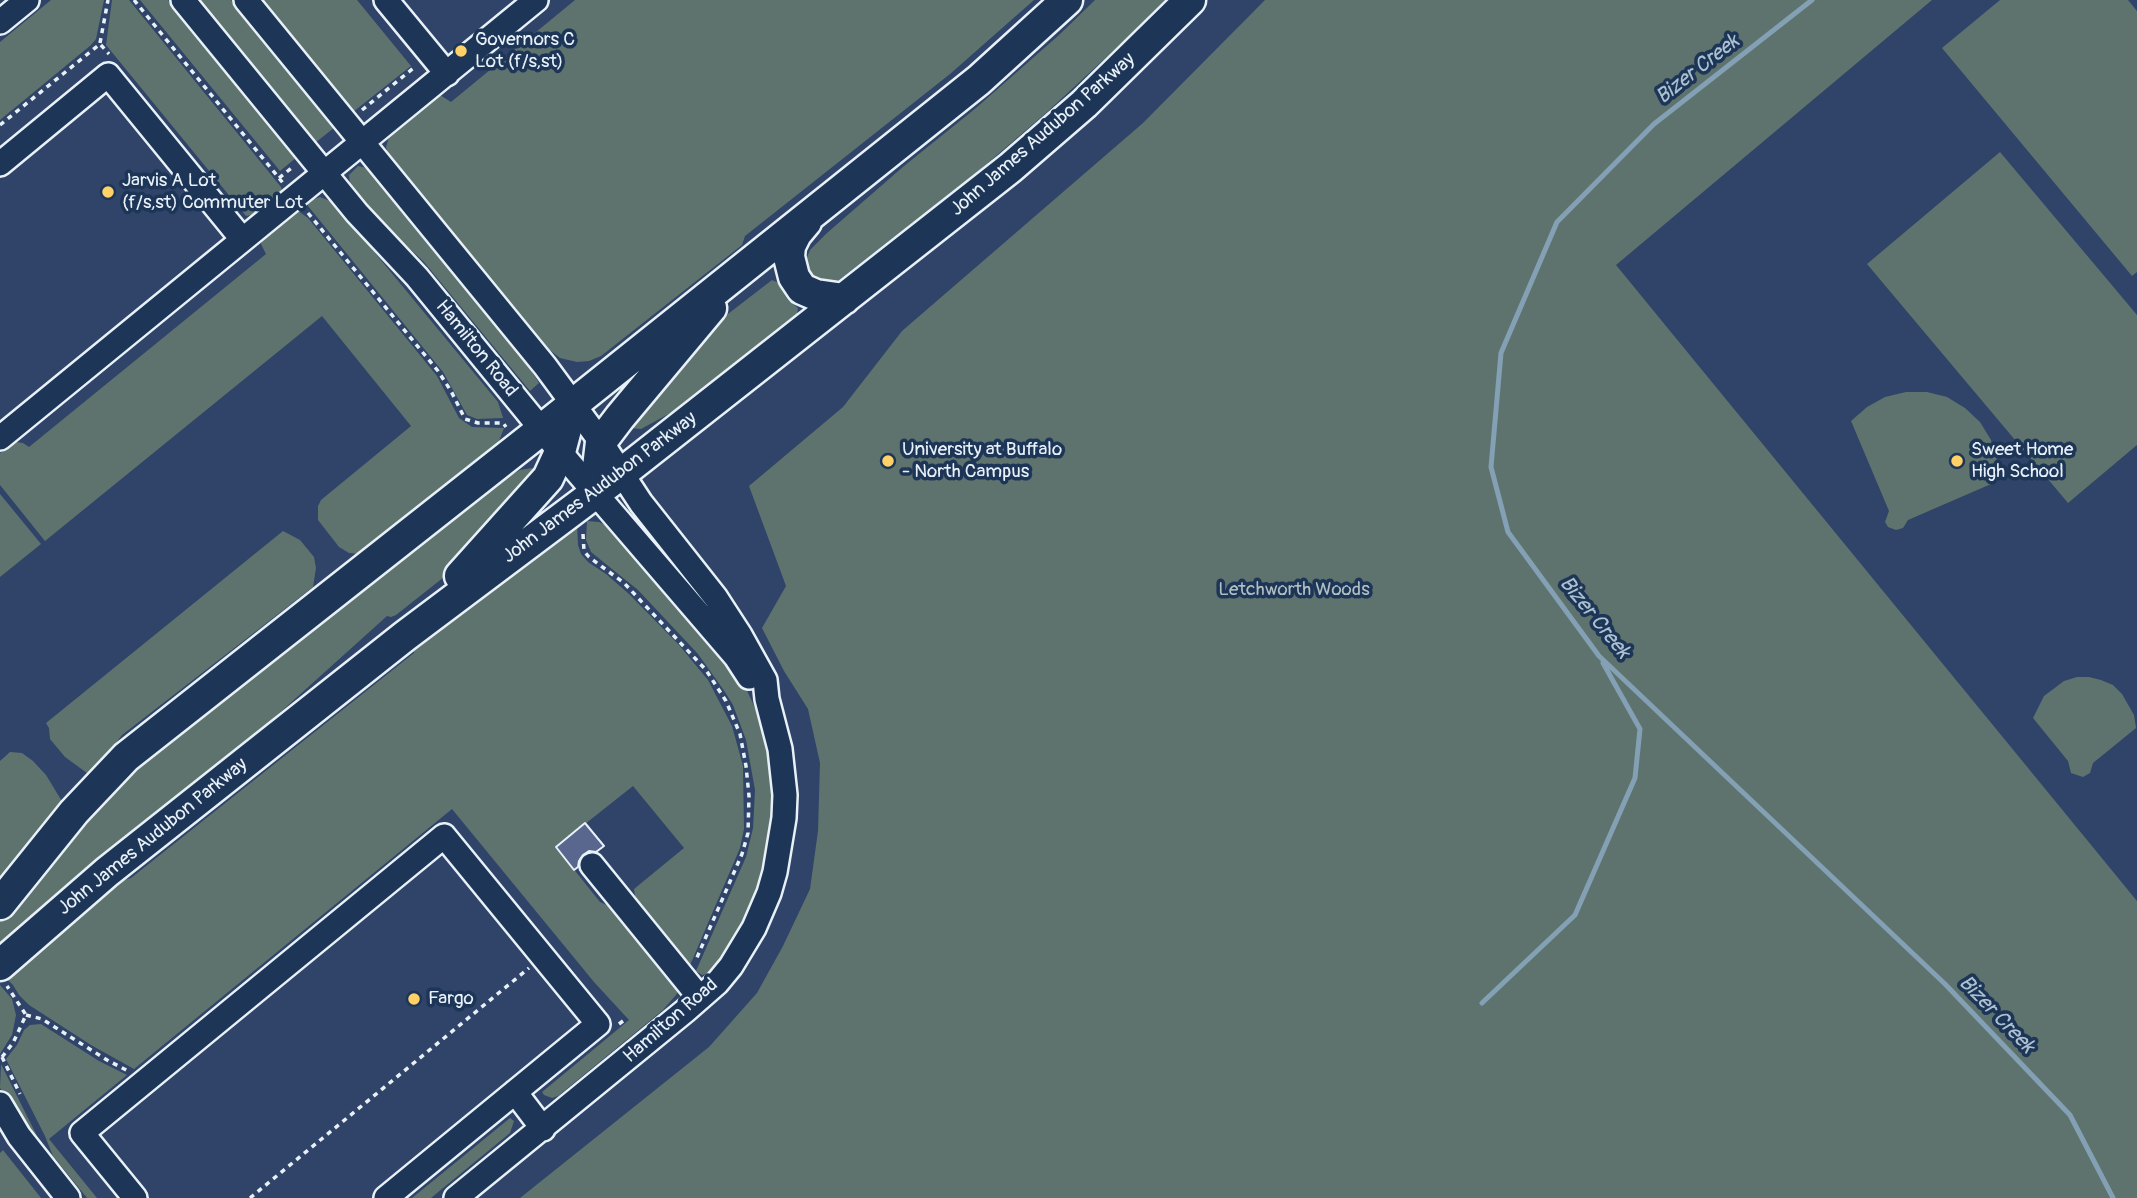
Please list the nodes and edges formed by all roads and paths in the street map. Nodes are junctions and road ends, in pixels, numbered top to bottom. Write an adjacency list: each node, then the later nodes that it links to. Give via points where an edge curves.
1 (27, 0): 10 (street)
2 (107, 0): 11 (path)
3 (134, 0): 16 (path)
4 (183, 0): 15 (street, Hamilton Road)
5 (246, 0): 13 (street, Hamilton Road)
6 (386, 0): 12 (street)
7 (536, 0): 12 (street)
8 (1067, 0): 17 (main road, via 979,80)
9 (1190, 0): 20 (main road, John James Audubon Parkway, via 1010,169)
10 (0, 22)
11 (100, 44)
12 (447, 74): 13 (street)
13 (363, 143): 15 (street); 21 (street, Hamilton Road)
14 (0, 164): 18 (street, via 107,75)
15 (323, 172): 16 (street); 23 (street, Hamilton Road, via 417,277)
16 (295, 196): 18 (street); 23 (path, via 438,371 465,419 503,423)
17 (823, 204): 19 (main road); 20 (main road, via 796,234 789,257 802,289)
18 (242, 239): 22 (street)
19 (746, 264): 21 (main road); 24 (main road)
20 (844, 299): 25 (main road, John James Audubon Parkway)
21 (573, 403): 23 (main road); 24 (street, Hamilton Road)
22 (0, 438)
23 (541, 442): 26 (street, Hamilton Road); 27 (main road, via 548,478); 30 (main road, via 126,757 74,812)
24 (601, 442): 25 (street, Hamilton Road); 26 (main road)
25 (622, 473): 26 (main road, John James Audubon Parkway); 28 (street, Hamilton Road, via 740,635 765,681)
26 (584, 501): 27 (main road, John James Audubon Parkway); 28 (street, Hamilton Road, via 736,657); 33 (path, via 584,551 624,583 706,670 740,734 749,796 748,833)
27 (405, 636): 32 (main road, John James Audubon Parkway, via 107,872)
28 (766, 699): 33 (street, Hamilton Road, via 780,749 785,795 775,872 744,946 716,983)
29 (592, 865): 33 (street)
30 (0, 904)
31 (533, 965): 44 (path)
32 (1, 972): 34 (path)
33 (693, 990): 40 (street, Hamilton Road)
34 (26, 1015): 35 (path); 36 (path, via 42,1019)
35 (0, 1059)
36 (130, 1072)
37 (515, 1092): 40 (street); 43 (street, via 598,1024 444,836 82,1133); 45 (street)
38 (0, 1104): 41 (street)
39 (0, 1120): 41 (street)
40 (543, 1129): 46 (street, Hamilton Road)
41 (19, 1136): 42 (street)
42 (68, 1198)
43 (135, 1198)
44 (250, 1198)
45 (386, 1198)
46 (456, 1198)

